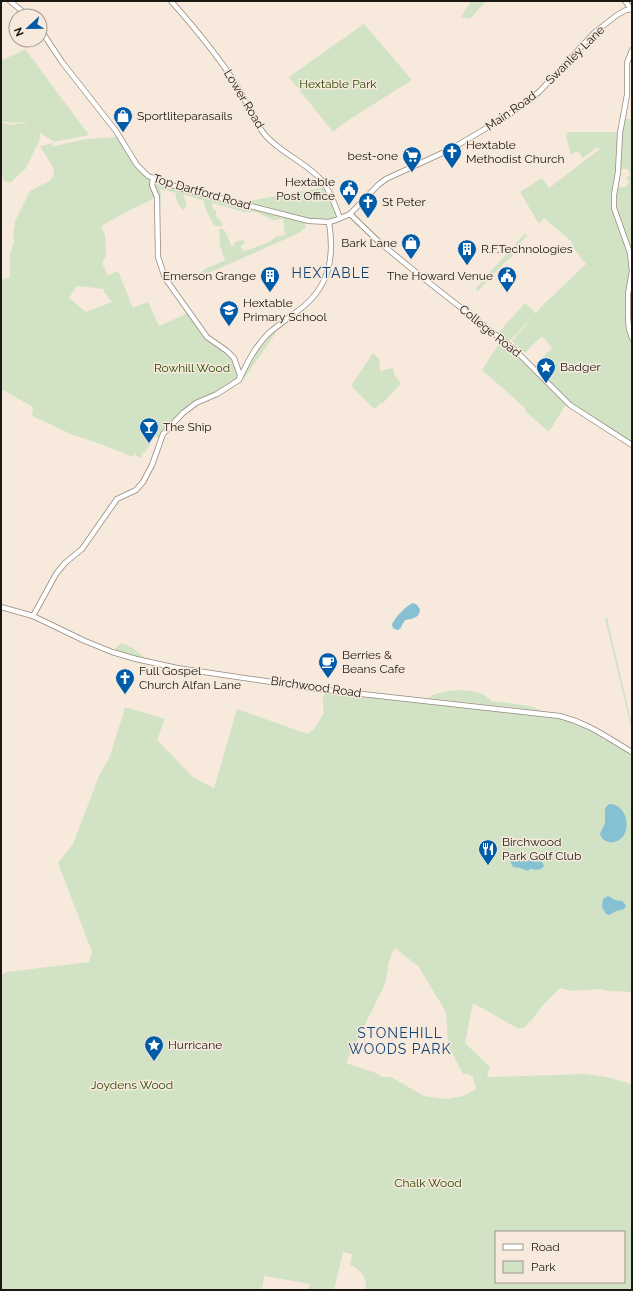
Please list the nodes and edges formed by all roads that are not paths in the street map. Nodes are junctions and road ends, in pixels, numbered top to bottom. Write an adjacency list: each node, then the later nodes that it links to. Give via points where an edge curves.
1 (10, 1): 4 (street)
2 (171, 1): 11 (street, Lower Road, via 220,60 266,136 285,154 314,173 326,187)
3 (625, 1): 5 (street)
4 (18, 8)
5 (632, 9): 8 (street, Swanley Lane, via 617,15 594,33)
6 (48, 41): 9 (street, Top Dartford Road, via 116,131 137,165)
7 (632, 50): 13 (street, via 627,63 627,95 620,133 614,208 630,253 632,271 628,294 628,318)
8 (540, 91): 10 (street, Main Road, via 507,116 451,149 386,179)
9 (153, 179): 12 (street, Top Dartford Road, via 309,221); 14 (street, via 152,185 157,197 158,257 165,278 207,337 234,358 240,375)
10 (350, 214): 11 (street, Main Road); 15 (street, College Road, via 378,241 515,350 573,408)
11 (340, 218): 12 (street, Top Dartford Road)
12 (329, 222): 14 (street, via 331,259 320,287 306,304 270,332 248,359)
13 (632, 338)
14 (239, 380): 17 (street, via 196,403 163,434 143,482 136,490 117,499 82,549 56,574)
15 (632, 445)
16 (1, 607): 17 (street, Birchwood Road)
17 (33, 616): 18 (street, Birchwood Road, via 85,641 136,660 326,690 560,716 578,721)
18 (632, 752)

